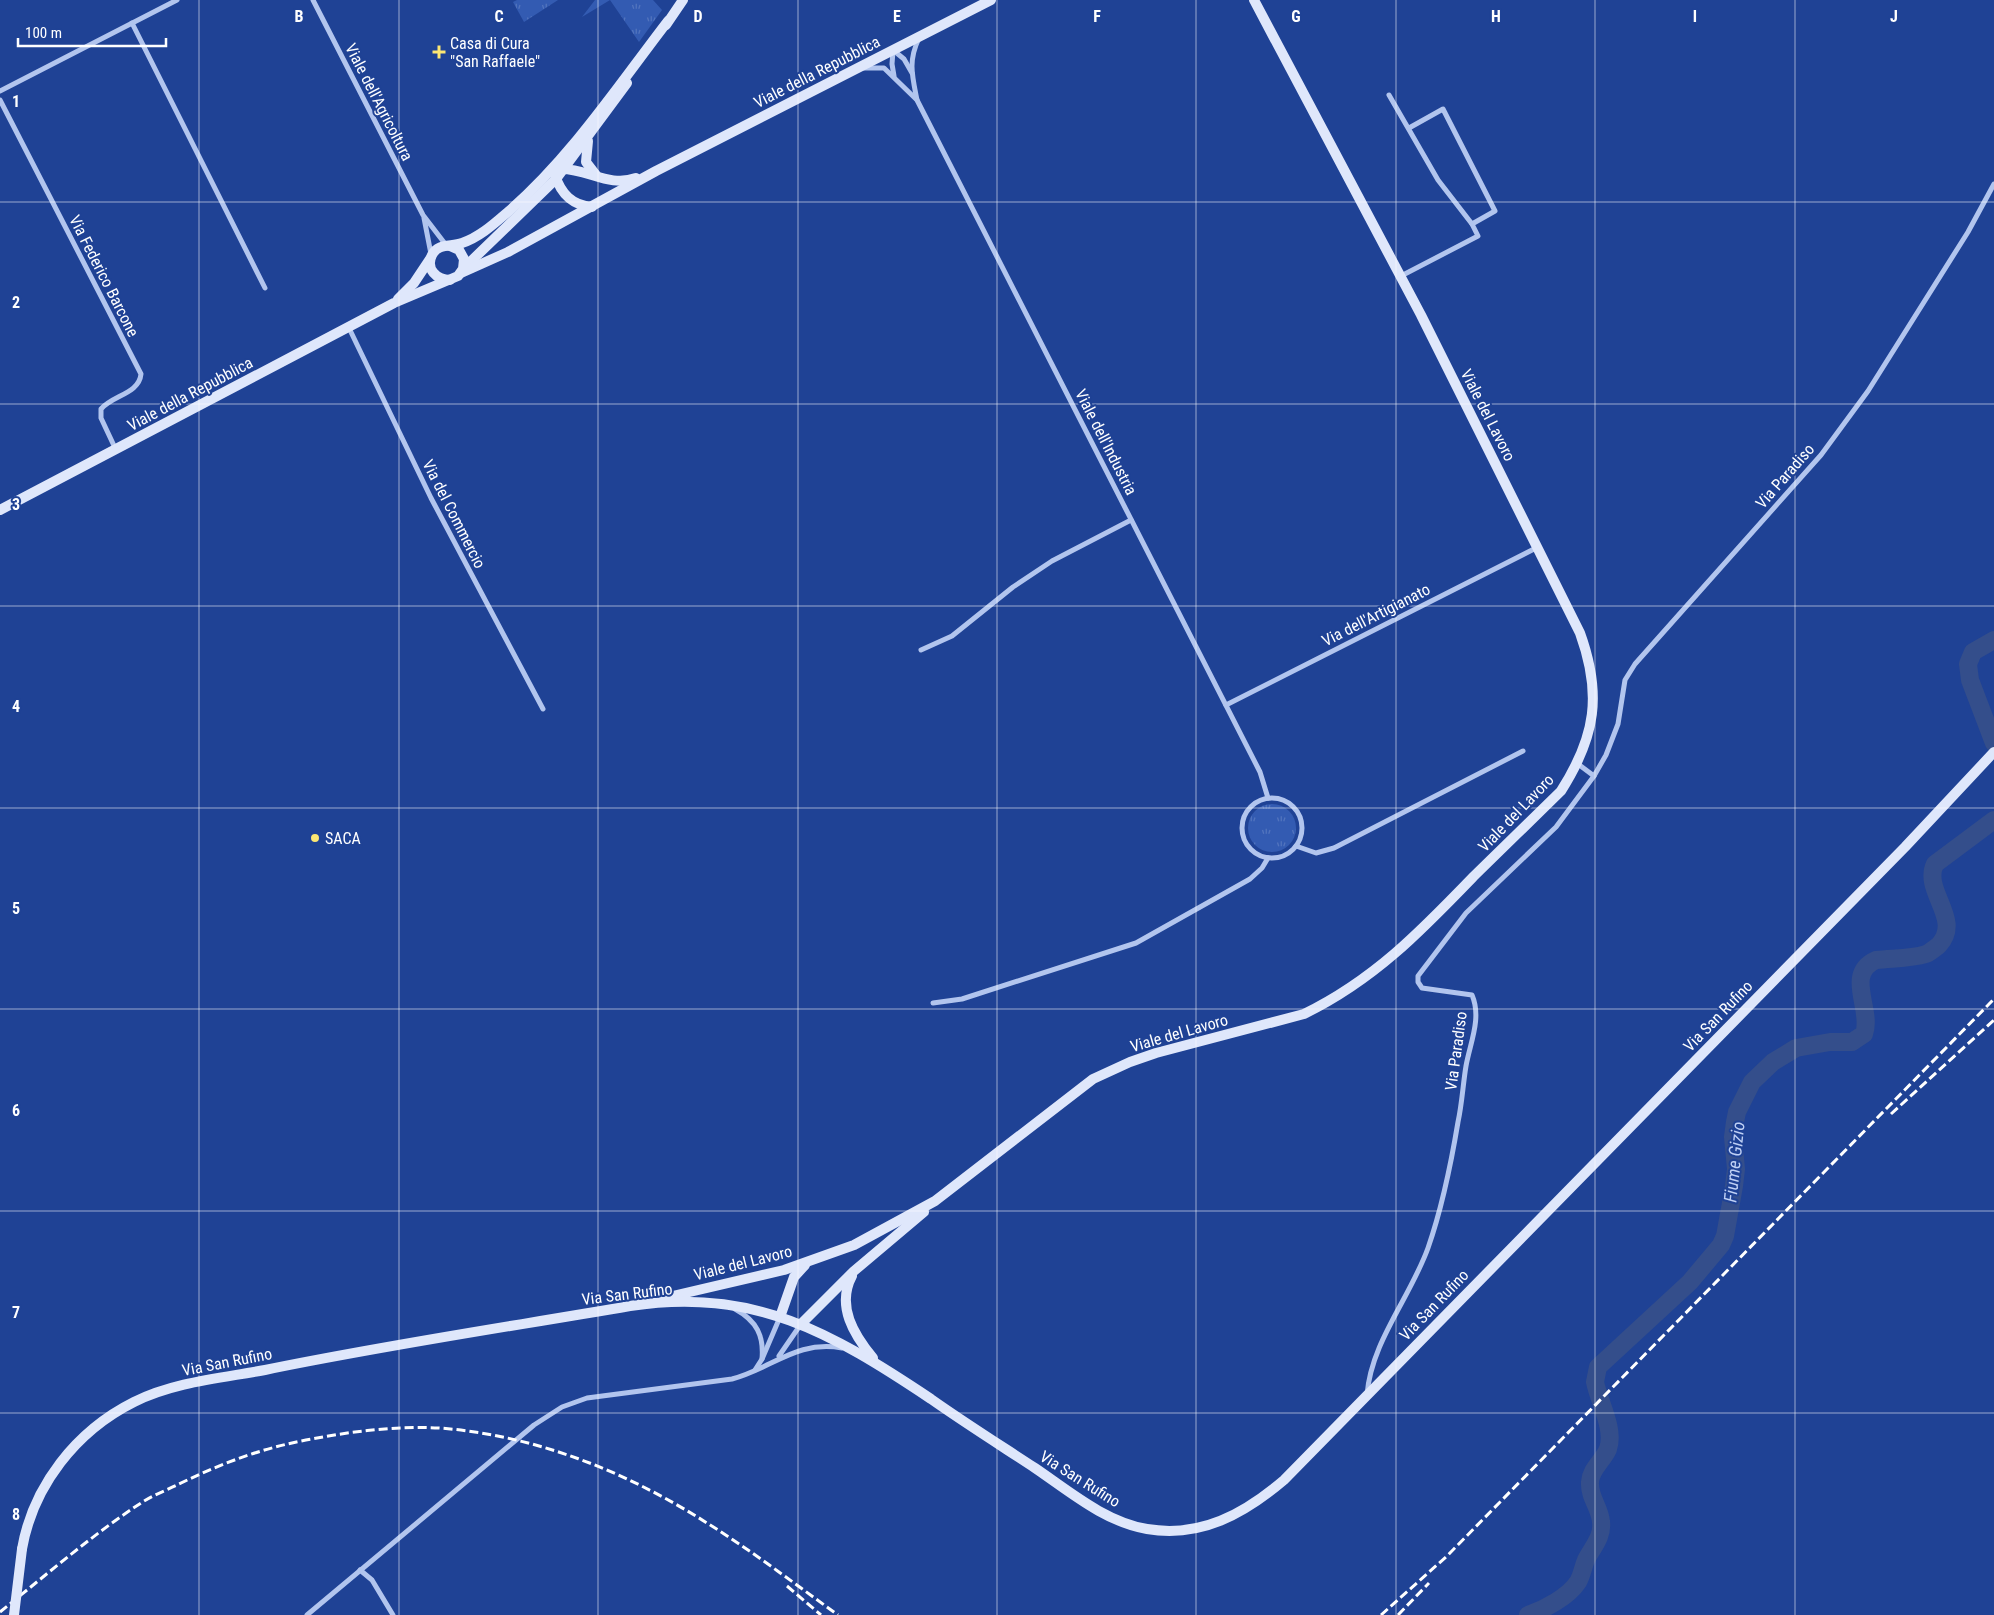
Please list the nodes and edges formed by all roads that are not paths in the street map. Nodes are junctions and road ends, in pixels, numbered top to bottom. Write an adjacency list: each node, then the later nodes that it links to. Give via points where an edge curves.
1 (177, 0): 7 (street)
2 (313, 0): 26 (street, Viale dell'Agricoltura)
3 (683, 0): 6 (main road)
4 (991, 0): 8 (main road, Viale della Repubblica)
5 (1254, 0): 31 (main road, Viale del Lavoro)
6 (668, 21): 18 (main road); 20 (main road)
7 (132, 23): 13 (street); 33 (street)
8 (920, 37): 9 (main road, Viale della Repubblica); 11 (street, Viale dell'Industria, via 912,52)
9 (893, 50): 10 (main road, Viale della Repubblica); 11 (street, Viale dell'Industria, via 904,59); 12 (street)
10 (858, 68): 12 (street, Viale dell'Industria, via 884,68); 21 (main road, Viale della Repubblica)
11 (912, 74): 16 (street, Viale dell'Industria)
12 (894, 76): 16 (street, Viale dell'Industria)
13 (0, 91)
14 (1389, 95): 17 (street)
15 (0, 100): 36 (street, Via Federico Barcone, via 141,374 135,388 112,399 101,410 101,418)
16 (917, 100): 38 (street, Viale dell'Industria)
17 (1409, 128): 27 (street, via 1438,180); 27 (street, via 1443,109 1495,210)
18 (589, 137): 19 (main road); 22 (main road, via 586,162)
19 (565, 168): 20 (main road, Viale della Repubblica); 22 (main road, Viale della Repubblica); 23 (main road)
20 (553, 169): 23 (main road); 28 (main road, via 481,233 471,240)
21 (656, 171): 22 (main road, Viale della Repubblica, via 622,182); 25 (main road, Viale della Repubblica)
22 (601, 178)
23 (556, 179): 25 (main road, via 566,196 582,206); 30 (main road)
24 (1994, 184): 46 (street, Via Paradiso, via 1968,232 1868,390 1827,447 1635,664 1625,680 1618,724)
25 (593, 207): 30 (main road, Viale della Repubblica, via 508,252)
26 (423, 216): 28 (street, Viale dell'Agricoltura); 29 (street, Viale dell'Agricoltura)
27 (1472, 224): 31 (street, via 1478,236)
28 (448, 246): 29 (main road, via 436,250); 30 (main road, via 462,254)
29 (431, 258): 32 (main road, via 434,275); 34 (main road, Viale della Repubblica, via 414,283)
30 (462, 271): 32 (main road)
31 (1400, 276): 39 (main road, Viale del Lavoro)
32 (450, 280): 34 (main road, Viale della Repubblica)
33 (265, 288)
34 (394, 303): 35 (main road, Viale della Repubblica)
35 (349, 328): 36 (main road, Viale della Repubblica); 42 (street, Via del Commercio, via 436,507)
36 (116, 450): 37 (main road, Viale della Repubblica)
37 (0, 510)
38 (1131, 520): 40 (street, via 1052,561 952,636); 41 (street, Viale dell'Industria)
39 (1538, 547): 41 (street, Via dell'Artigianato); 45 (main road, Viale del Lavoro, via 1580,633 1591,672 1593,711)
40 (921, 650)
41 (1226, 705): 47 (street, Viale dell'Industria, via 1260,772)
42 (543, 709)
43 (1523, 751): 48 (street, via 1334,848 1316,852)
44 (1992, 755): 63 (main road, Via San Rufino)
45 (1578, 764): 46 (street); 51 (main road, Viale del Lavoro, via 1561,791 1412,940 1355,986 1304,1014 1130,1062 1093,1079)
46 (1594, 776): 63 (street, Via Paradiso, via 1556,827 1466,913 1418,976 1422,988 1472,995 1476,1017 1474,1034 1439,1213 1411,1286 1373,1360)
47 (1268, 798): 48 (street, via 1288,802 1298,812 1302,826); 49 (street, via 1250,808 1242,828 1250,848)
48 (1296, 846): 49 (street, via 1287,854)
49 (1268, 858): 50 (street, via 1250,879 1136,942 962,999)
50 (933, 1003)
51 (935, 1201): 52 (main road, Viale del Lavoro, via 871,1237); 53 (main road, Viale del Lavoro)
52 (810, 1261): 54 (main road, Viale del Lavoro); 56 (main road, Viale del Lavoro, via 794,1277)
53 (854, 1271): 57 (main road, Viale del Lavoro); 61 (main road, via 847,1289 850,1322 861,1344)
54 (655, 1302): 55 (main road, Via San Rufino); 65 (main road, Via San Rufino, bridge, via 344,1354 166,1389 134,1402 101,1422 64,1456 40,1491 26,1526)
55 (726, 1305): 56 (main road, Via San Rufino); 59 (street, via 744,1315 759,1330 763,1343)
56 (780, 1317): 57 (main road, Via San Rufino); 59 (street)
57 (801, 1324): 58 (main road, Via San Rufino); 60 (street, via 783,1352)
58 (856, 1350): 60 (street, via 811,1347); 61 (main road, Via San Rufino)
59 (762, 1360): 62 (street)
60 (771, 1363): 62 (street)
61 (879, 1364): 63 (main road, Via San Rufino, via 1104,1513 1146,1529 1171,1531 1212,1524 1248,1508 1284,1480)
62 (753, 1372): 64 (street, via 732,1379 587,1398 562,1407 534,1425)
63 (1367, 1395)
64 (360, 1570): 66 (street); 67 (street, via 372,1580)
65 (14, 1615)
66 (306, 1615)
67 (394, 1615)

